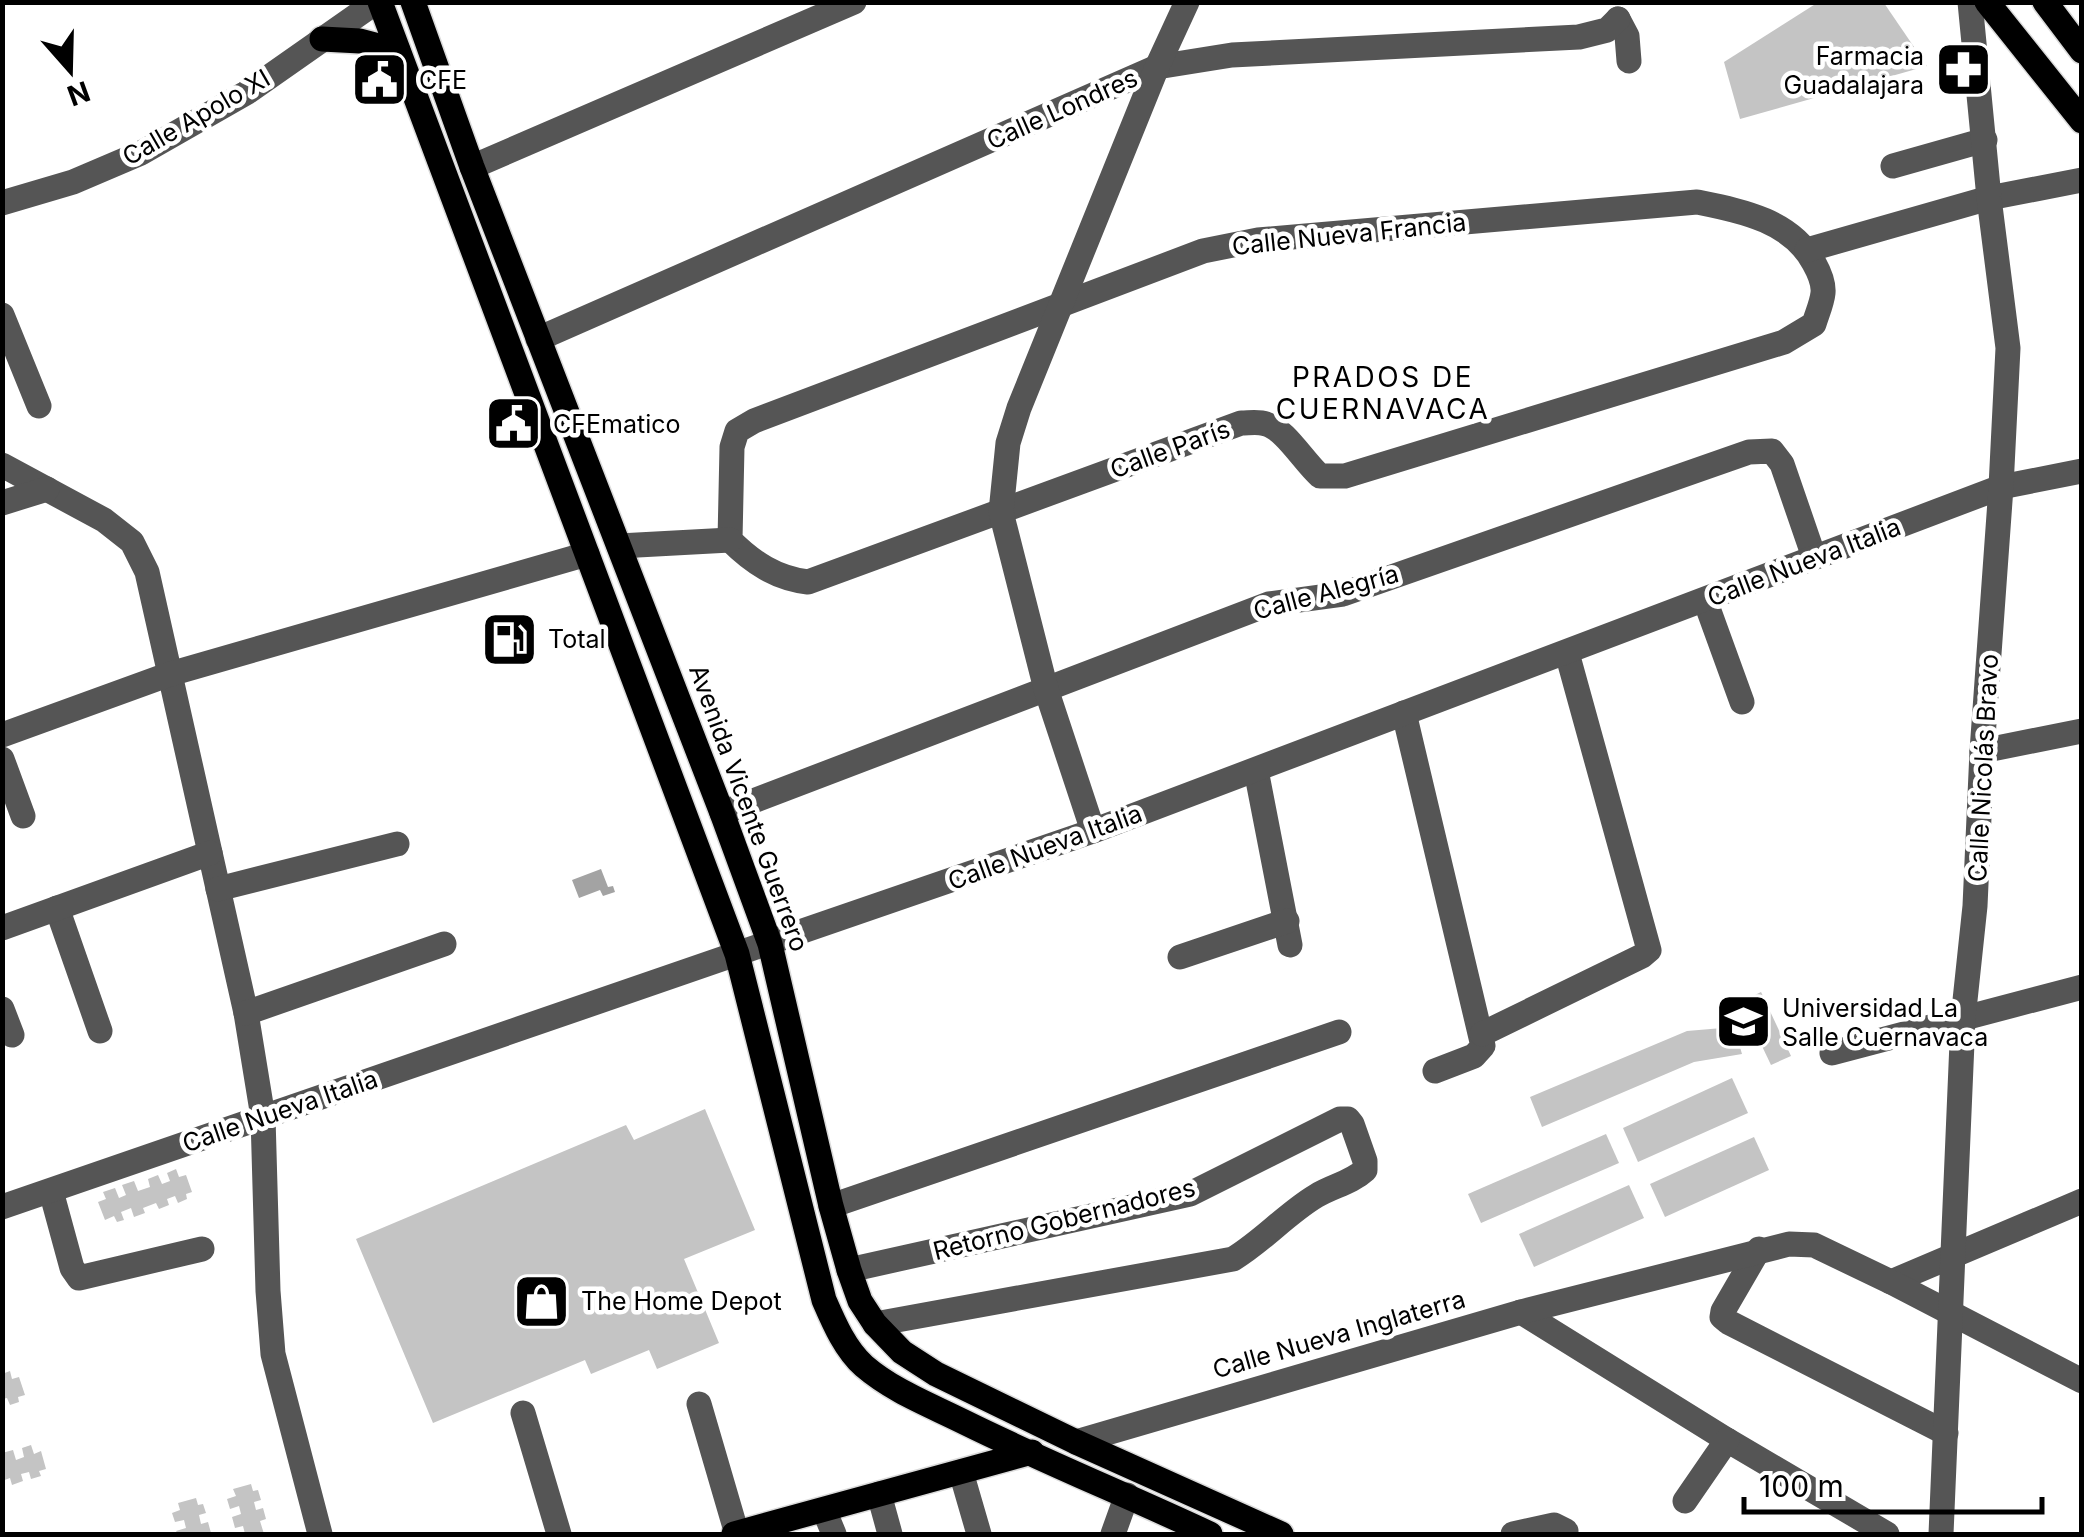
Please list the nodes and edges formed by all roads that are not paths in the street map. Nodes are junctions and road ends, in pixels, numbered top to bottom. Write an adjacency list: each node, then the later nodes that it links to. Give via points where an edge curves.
1 (378, 2): 9 (street, Calle Apolo XI); 10 (main road)
2 (412, 2): 17 (main road, Avenida Vicente Guerrero)
3 (854, 2): 17 (street)
4 (1187, 2): 13 (street)
5 (1970, 2): 15 (street, Calle Nicolás Bravo)
6 (1987, 2): 14 (main road)
7 (2045, 2): 11 (main road)
8 (1619, 11): 12 (street); 13 (street, Calle Londres, via 1607,30 1579,37 1232,56)
9 (322, 39): 10 (main road); 20 (street, Calle Apolo XI, via 246,93 140,153)
10 (398, 51): 34 (main road)
11 (2082, 51)
12 (1629, 61)
13 (1157, 67): 22 (street); 24 (street, Calle Londres)
14 (2082, 122)
15 (1985, 140): 16 (street); 19 (street, Calle Nicolás Bravo)
16 (1893, 166)
17 (472, 167): 24 (main road, Avenida Vicente Guerrero)
18 (2082, 180): 19 (street)
19 (1989, 198): 21 (street); 28 (street, Calle Nicolás Bravo, via 2008,348)
20 (2, 203)
21 (1807, 250): 22 (street, Calle Nueva Francia, via 1782,228 1697,202 1258,240 1203,251); 31 (street, Calle París, via 1824,290 1814,324 1784,342 1345,476 1320,476 1278,428 1241,423)
22 (1061, 304): 31 (street, via 1008,444); 32 (street, Calle Nueva Francia, via 736,432)
23 (2, 315): 25 (street)
24 (538, 339): 33 (main road, Avenida Vicente Guerrero)
25 (40, 406)
26 (2, 465): 29 (street)
27 (2082, 471): 28 (street, Calle Nueva Italia)
28 (2001, 487): 35 (street, Calle Nueva Italia); 44 (street, Calle Nicolás Bravo)
29 (48, 489): 30 (street); 38 (street, via 132,542 148,572)
30 (2, 503)
31 (1000, 512): 32 (street, Calle París, via 808,582 766,569); 39 (street)
32 (730, 540): 33 (street)
33 (619, 546): 47 (main road, Avenida Vicente Guerrero)
34 (586, 554): 38 (street); 57 (main road)
35 (1814, 557): 36 (street, Calle Nueva Italia); 39 (street, Calle Alegría, via 1782,464 1772,451 1750,452 1344,594 1270,604)
36 (1704, 600): 37 (street, Calle Nueva Italia); 40 (street)
37 (1567, 653): 41 (street, Calle Nueva Italia); 65 (street, via 1649,950)
38 (170, 674): 43 (street); 51 (street)
39 (1046, 689): 47 (street, Calle Alegría); 49 (street)
40 (1742, 702)
41 (1404, 713): 46 (street, Calle Nueva Italia); 65 (street)
42 (2082, 732): 44 (street)
43 (2, 735)
44 (1982, 751): 62 (street, Calle Nicolás Bravo)
45 (2, 759): 48 (street)
46 (1256, 770): 49 (street, Calle Nueva Italia); 58 (street, via 1288,933)
47 (722, 813): 56 (main road, Avenida Vicente Guerrero)
48 (22, 816)
49 (1093, 830): 56 (street, Calle Nueva Italia)
50 (397, 844): 52 (street)
51 (210, 853): 52 (street); 53 (street)
52 (218, 889): 61 (street)
53 (58, 908): 54 (street); 63 (street)
54 (2, 928)
55 (444, 944): 61 (street)
56 (770, 944): 57 (street, Calle Nueva Italia); 72 (main road, Avenida Vicente Guerrero)
57 (737, 954): 69 (street, Calle Nueva Italia); 88 (main road, via 824,1300 840,1334 860,1363 892,1387)
58 (1180, 957)
59 (2082, 987): 62 (street)
60 (2, 1009): 66 (street)
61 (246, 1013): 69 (street)
62 (1963, 1019): 67 (street); 76 (street, Calle Nicolás Bravo)
63 (100, 1031)
64 (1339, 1032): 72 (street)
65 (1482, 1034): 68 (street, via 1483,1046 1474,1056)
66 (12, 1035)
67 (1832, 1053)
68 (1435, 1071)
69 (263, 1117): 70 (street, Calle Nueva Italia); 95 (street, via 273,1354)
70 (51, 1191): 73 (street, Calle Nueva Italia); 74 (street, via 79,1278)
71 (2082, 1201): 76 (street)
72 (832, 1206): 77 (main road, Avenida Vicente Guerrero)
73 (2, 1207)
74 (202, 1249)
75 (1759, 1250): 78 (street, Calle Nueva Inglaterra, via 1814,1245); 79 (street, Calle Nueva Inglaterra); 85 (street, via 1722,1317)
76 (1953, 1256): 78 (street); 80 (street, Calle Nicolás Bravo)
77 (849, 1270): 81 (main road, Avenida Vicente Guerrero); 81 (street, Retorno Gobernadores, via 1190,1194 1340,1119 1352,1124 1365,1170 1318,1195 1233,1259)
78 (1891, 1282): 80 (street, Calle Nueva Inglaterra)
79 (1521, 1312): 86 (street); 87 (street, Calle Nueva Inglaterra)
80 (1952, 1314): 82 (street, Calle Nueva Inglaterra); 85 (street, Calle Nicolás Bravo)
81 (875, 1324): 87 (main road, Avenida Vicente Guerrero, via 936,1374)
82 (2082, 1381)
83 (699, 1404): 97 (street)
84 (523, 1413): 96 (street)
85 (1946, 1434): 106 (street, Calle Nicolás Bravo)
86 (1727, 1440): 92 (street); 105 (street)
87 (1076, 1442): 88 (main road, Calle Nueva Inglaterra); 103 (main road, Avenida Vicente Guerrero)
88 (1028, 1453): 89 (main road, Calle Nueva Inglaterra); 91 (main road)
89 (962, 1472): 90 (main road, Calle Nueva Inglaterra); 100 (street)
90 (879, 1494): 93 (main road, Calle Nueva Inglaterra); 99 (street)
91 (1127, 1495): 101 (street); 102 (main road)
92 (1685, 1501)
93 (824, 1510): 97 (main road, Calle Nueva Inglaterra); 98 (street)
94 (1566, 1531): 104 (street, via 1554,1525)
95 (320, 1534)
96 (559, 1534)
97 (736, 1534)
98 (834, 1534)
99 (890, 1534)
100 (979, 1534)
101 (1113, 1534)
102 (1210, 1534)
103 (1281, 1534)
104 (1514, 1534)
105 (1886, 1534)
106 (1941, 1534)

